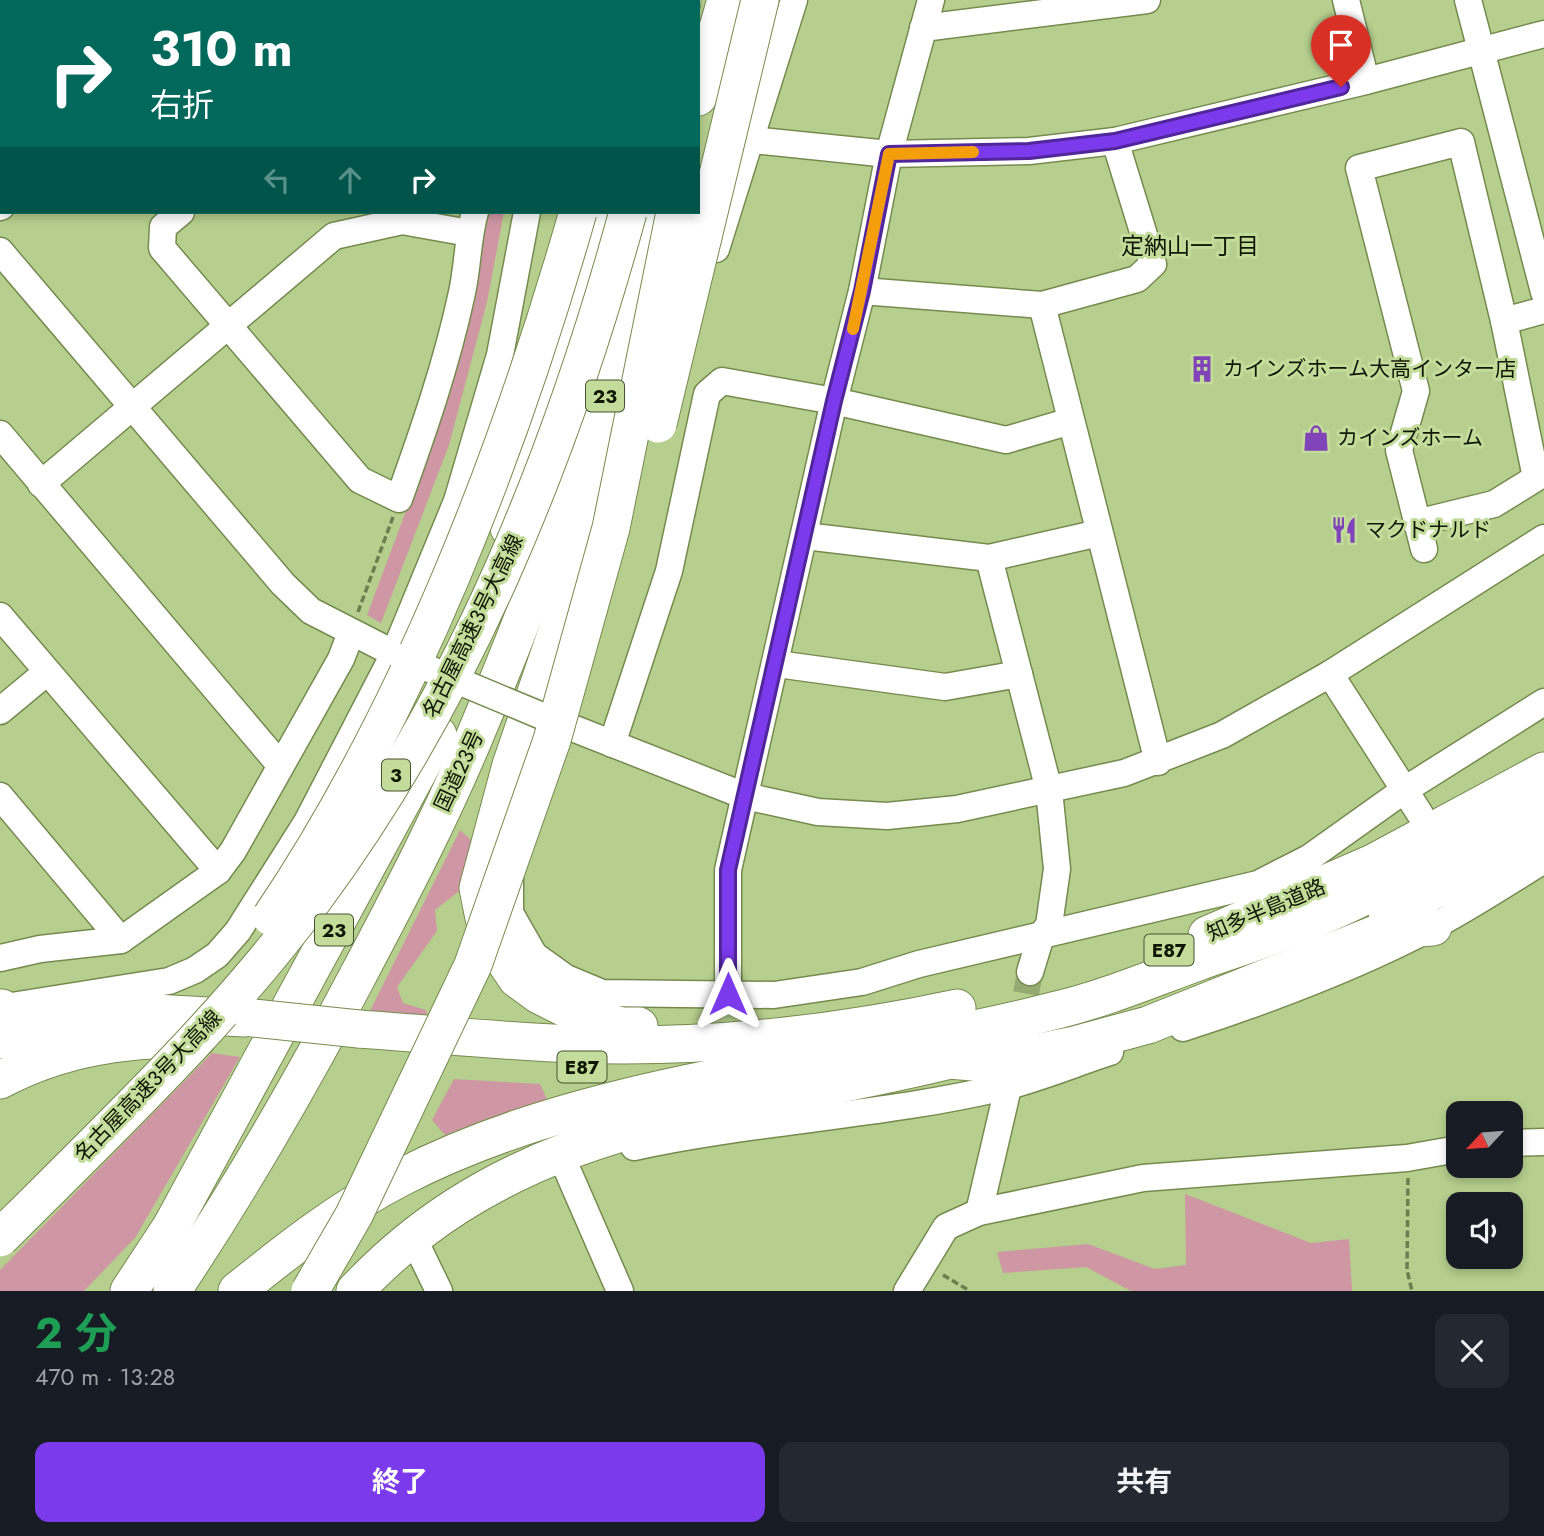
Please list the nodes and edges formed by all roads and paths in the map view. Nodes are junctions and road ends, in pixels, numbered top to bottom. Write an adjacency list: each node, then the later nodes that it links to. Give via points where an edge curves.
1 (760, 0): 76 (highway, bridge, via 615,590 566,746 502,919)
2 (794, 0): 14 (street)
3 (931, 0): 8 (street)
4 (1147, 0): 8 (street)
5 (1346, 0): 12 (street)
6 (1468, 0): 10 (street)
7 (724, 4): 11 (highway); 13 (highway)
8 (923, 28): 16 (street)
9 (1544, 34): 10 (street)
10 (1481, 50): 12 (street); 27 (street)
11 (700, 72)
12 (1366, 81): 15 (street)
13 (700, 90)
14 (752, 140): 16 (street); 58 (street, via 707,277 603,534)
15 (1115, 141): 16 (street, via 1029,151); 31 (street, via 1153,264 1137,279)
16 (889, 154): 29 (street)
17 (179, 214): 34 (street, via 163,227 162,248)
18 (527, 214): 51 (street, via 500,355 457,501)
19 (568, 214): 47 (highway, via 536,416)
20 (577, 214): 89 (highway, bridge, via 524,383 418,654 294,883)
21 (606, 214): 47 (highway, 国道23号 / 23)
22 (627, 214): 89 (highway, 名古屋高速3号大高線 / 3, bridge, via 540,481 456,673 402,767 312,902 229,1000)
23 (662, 214): 35 (highway, 国道23号 / 23)
24 (675, 214): 76 (highway, bridge, via 596,586 552,740)
25 (472, 222): 34 (street, via 402,220 334,236); 41 (street, via 462,295 433,402)
26 (0, 251): 37 (street)
27 (1535, 259): 28 (street); 30 (street)
28 (1491, 270): 33 (street); 42 (street, via 1461,142 1359,168 1416,391 1399,450)
29 (862, 291): 31 (street); 36 (street)
30 (1544, 292)
31 (1042, 305): 38 (street)
32 (1544, 310): 33 (street)
33 (1504, 321): 42 (street, via 1536,478 1494,504)
34 (228, 328): 37 (street); 41 (street, via 360,480)
35 (612, 375): 83 (highway, via 622,417 487,849 478,888 484,918 517,979 581,1016 622,1026 695,1024); 103 (highway, 国道23号 / 23, via 479,728 404,889 306,1072)
36 (834, 401): 38 (street, via 1006,440); 44 (street); 59 (street, via 722,381 707,394 668,571)
37 (132, 407): 40 (street); 50 (street, via 283,584 311,611)
38 (1071, 421): 43 (street)
39 (0, 434): 40 (street)
40 (41, 484): 61 (street)
41 (399, 499): 50 (path)
42 (1416, 523): 46 (street)
43 (1099, 533): 48 (street); 60 (street)
44 (804, 536): 48 (street); 52 (street)
45 (1544, 538): 55 (street)
46 (1423, 549)
47 (503, 553): 96 (highway, 国道23号 / 23, via 445,722)
48 (989, 558): 54 (street)
49 (0, 616): 53 (street)
50 (351, 633): 51 (street); 61 (street)
51 (398, 655): 58 (street, bridge); 79 (street, via 307,822 238,931 217,955 169,982)
52 (777, 664): 54 (street, via 945,687); 66 (street)
53 (47, 672): 57 (street); 71 (street)
54 (1019, 674): 63 (street)
55 (1330, 674): 60 (street, via 1222,735); 64 (street)
56 (1544, 702): 64 (street)
57 (0, 711)
58 (547, 718): 59 (street); 78 (street, via 509,867 510,913 534,955 566,978 602,993)
59 (612, 744): 66 (street)
60 (1158, 762): 63 (street)
61 (281, 765): 71 (street)
62 (1544, 771): 83 (highway, 知多半島道路 / E87, via 1373,863 1161,953 993,1000)
63 (1049, 790): 66 (street, via 957,809 887,816 818,812); 73 (street, via 1056,869 1049,925)
64 (1403, 790): 68 (street); 73 (street, via 1309,858 1258,884)
65 (0, 796): 74 (street)
66 (745, 796): 78 (street, via 728,870)
67 (1544, 800): 84 (highway, 知多半島道路 / E87, via 1326,915 1128,990 978,1029)
68 (1420, 814)
69 (1544, 829): 85 (highway, via 1441,887 1270,961 1138,1008)
70 (1544, 859): 72 (street)
71 (218, 871): 74 (street)
72 (1451, 910): 85 (highway, via 1386,930 1148,1025 986,1063); 88 (street, via 1315,980 1233,1012)
73 (1041, 936): 77 (street); 78 (street, via 862,982 774,995)
74 (121, 940): 75 (street)
75 (0, 958)
76 (473, 965): 105 (highway, bridge, via 354,1215)
77 (1030, 972)
78 (728, 994)
79 (0, 1016): 80 (highway, via 60,1023 118,1011)
80 (173, 1016): 81 (highway); 86 (highway, via 38,1043)
81 (246, 1029): 82 (highway, bridge); 87 (highway, via 77,1049)
82 (352, 1038): 83 (highway, E87, via 574,1044); 84 (highway, E87, via 544,1066 727,1068)
83 (763, 1039)
84 (821, 1060): 104 (highway, via 621,1099 538,1121 468,1147 400,1178 325,1221)
85 (948, 1060): 106 (highway, via 636,1128 573,1147 517,1170 467,1198 426,1226)
86 (0, 1062)
87 (0, 1080)
88 (1010, 1080): 94 (street, via 879,1110 666,1140); 95 (street)
89 (120, 1116): 97 (highway, 名古屋高速3号大高線 / 3, bridge)
90 (1544, 1142): 91 (street)
91 (1523, 1143)
92 (1446, 1151): 93 (street)
93 (1407, 1158): 95 (street, via 1143,1178); 111 (path, via 1407,1270)
94 (566, 1167): 98 (street, via 485,1208); 108 (street)
95 (979, 1212): 99 (street, via 946,1227)
96 (171, 1227): 101 (highway); 102 (highway, 国道23号 / 23)
97 (0, 1238)
98 (419, 1252): 100 (street); 107 (street)
99 (923, 1264): 109 (street); 110 (path)
100 (431, 1286)
101 (99, 1291)
102 (129, 1291)
103 (172, 1291)
104 (237, 1291)
105 (310, 1291)
106 (355, 1291)
107 (380, 1291)
108 (620, 1291)
109 (907, 1291)
110 (970, 1291)
111 (1412, 1291)

